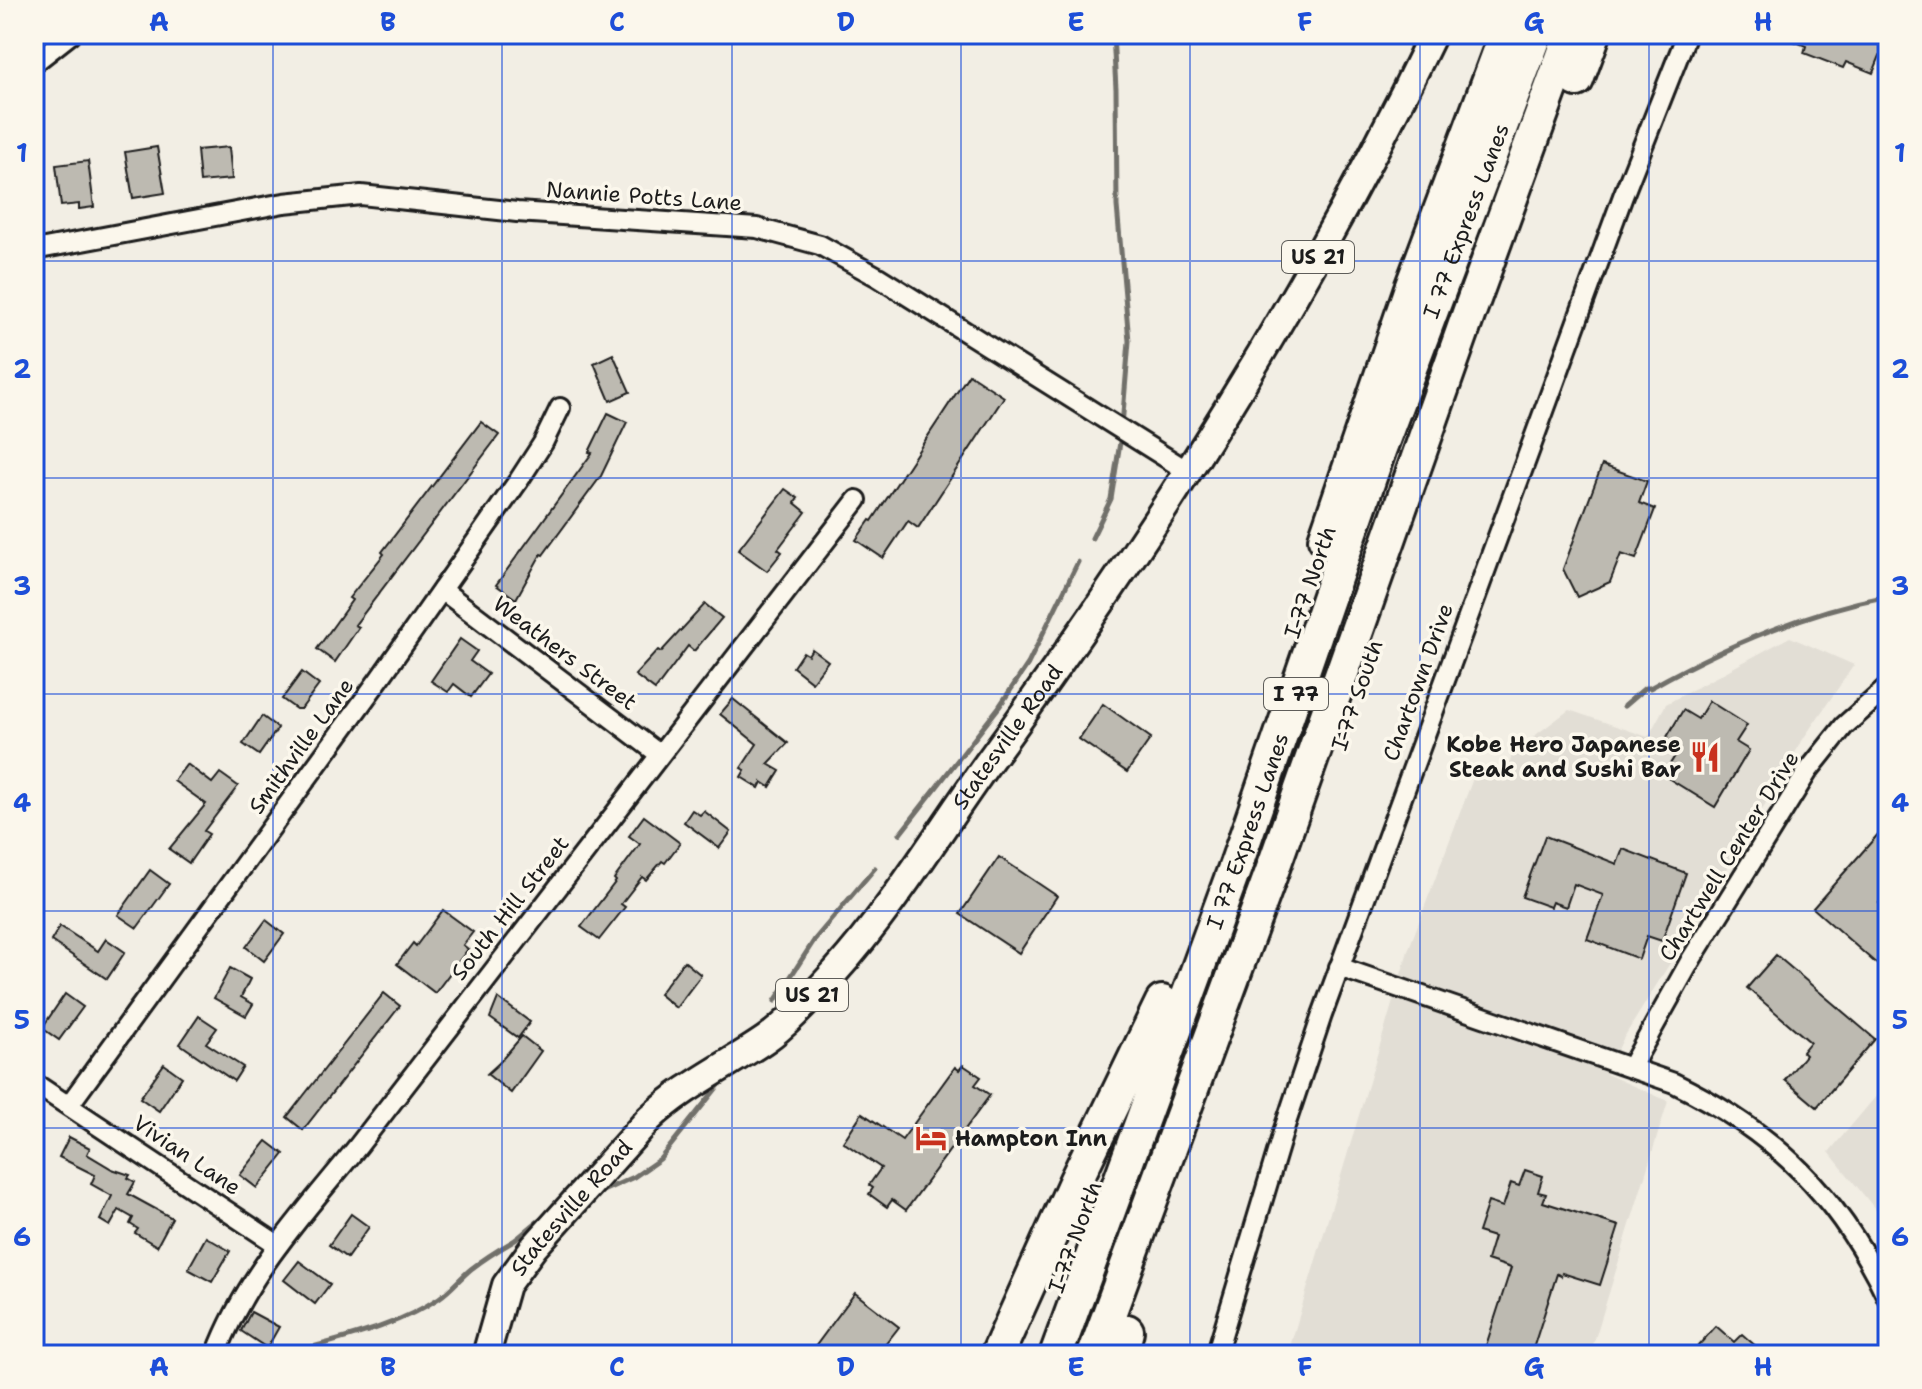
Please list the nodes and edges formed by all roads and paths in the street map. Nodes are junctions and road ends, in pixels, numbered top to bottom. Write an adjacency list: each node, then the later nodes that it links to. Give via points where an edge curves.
1 (71, 34): 8 (street)
2 (1433, 34): 11 (main road, Statesville Road / US 21, via 1309,272)
3 (1506, 34): 17 (highway, I-77 North / I 77, via 1410,291)
4 (1536, 34): 28 (highway, I 77 Express Lanes / I 77, via 1380,448 1237,862)
5 (1571, 34): 29 (highway, I 77 Express Lanes / I 77)
6 (1594, 34): 23 (highway, I-77 South / I 77)
7 (1687, 34): 16 (street, Chartown Drive)
8 (34, 63)
9 (34, 250): 11 (street, Nannie Potts Lane, via 284,203 361,195 757,228 820,245 878,277)
10 (560, 408): 13 (street, Smithville Lane, via 543,443)
11 (1189, 472): 25 (main road, Statesville Road / US 21, via 877,921 769,1037 669,1100 544,1235 506,1285)
12 (857, 500): 15 (street, South Hill Street)
13 (442, 590): 15 (street, Weathers Street); 20 (street, Smithville Lane)
14 (1888, 687): 18 (street, Chartwell Center Drive, via 1844,726 1808,771)
15 (659, 754): 21 (street, South Hill Street)
16 (1339, 967): 18 (street); 30 (street, Chartown Drive)
17 (1162, 1002): 26 (highway); 27 (highway, I-77 North / I 77)
18 (1631, 1067): 22 (street, via 1718,1106 1782,1153 1847,1223)
19 (34, 1083): 20 (street, Vivian Lane)
20 (69, 1105): 21 (street, Vivian Lane)
21 (278, 1245): 24 (street, South Hill Street, via 243,1296)
22 (1888, 1299)
23 (1122, 1347)
24 (216, 1355)
25 (486, 1355)
26 (997, 1355)
27 (1032, 1355)
28 (1056, 1355)
29 (1094, 1355)
30 (1216, 1355)

